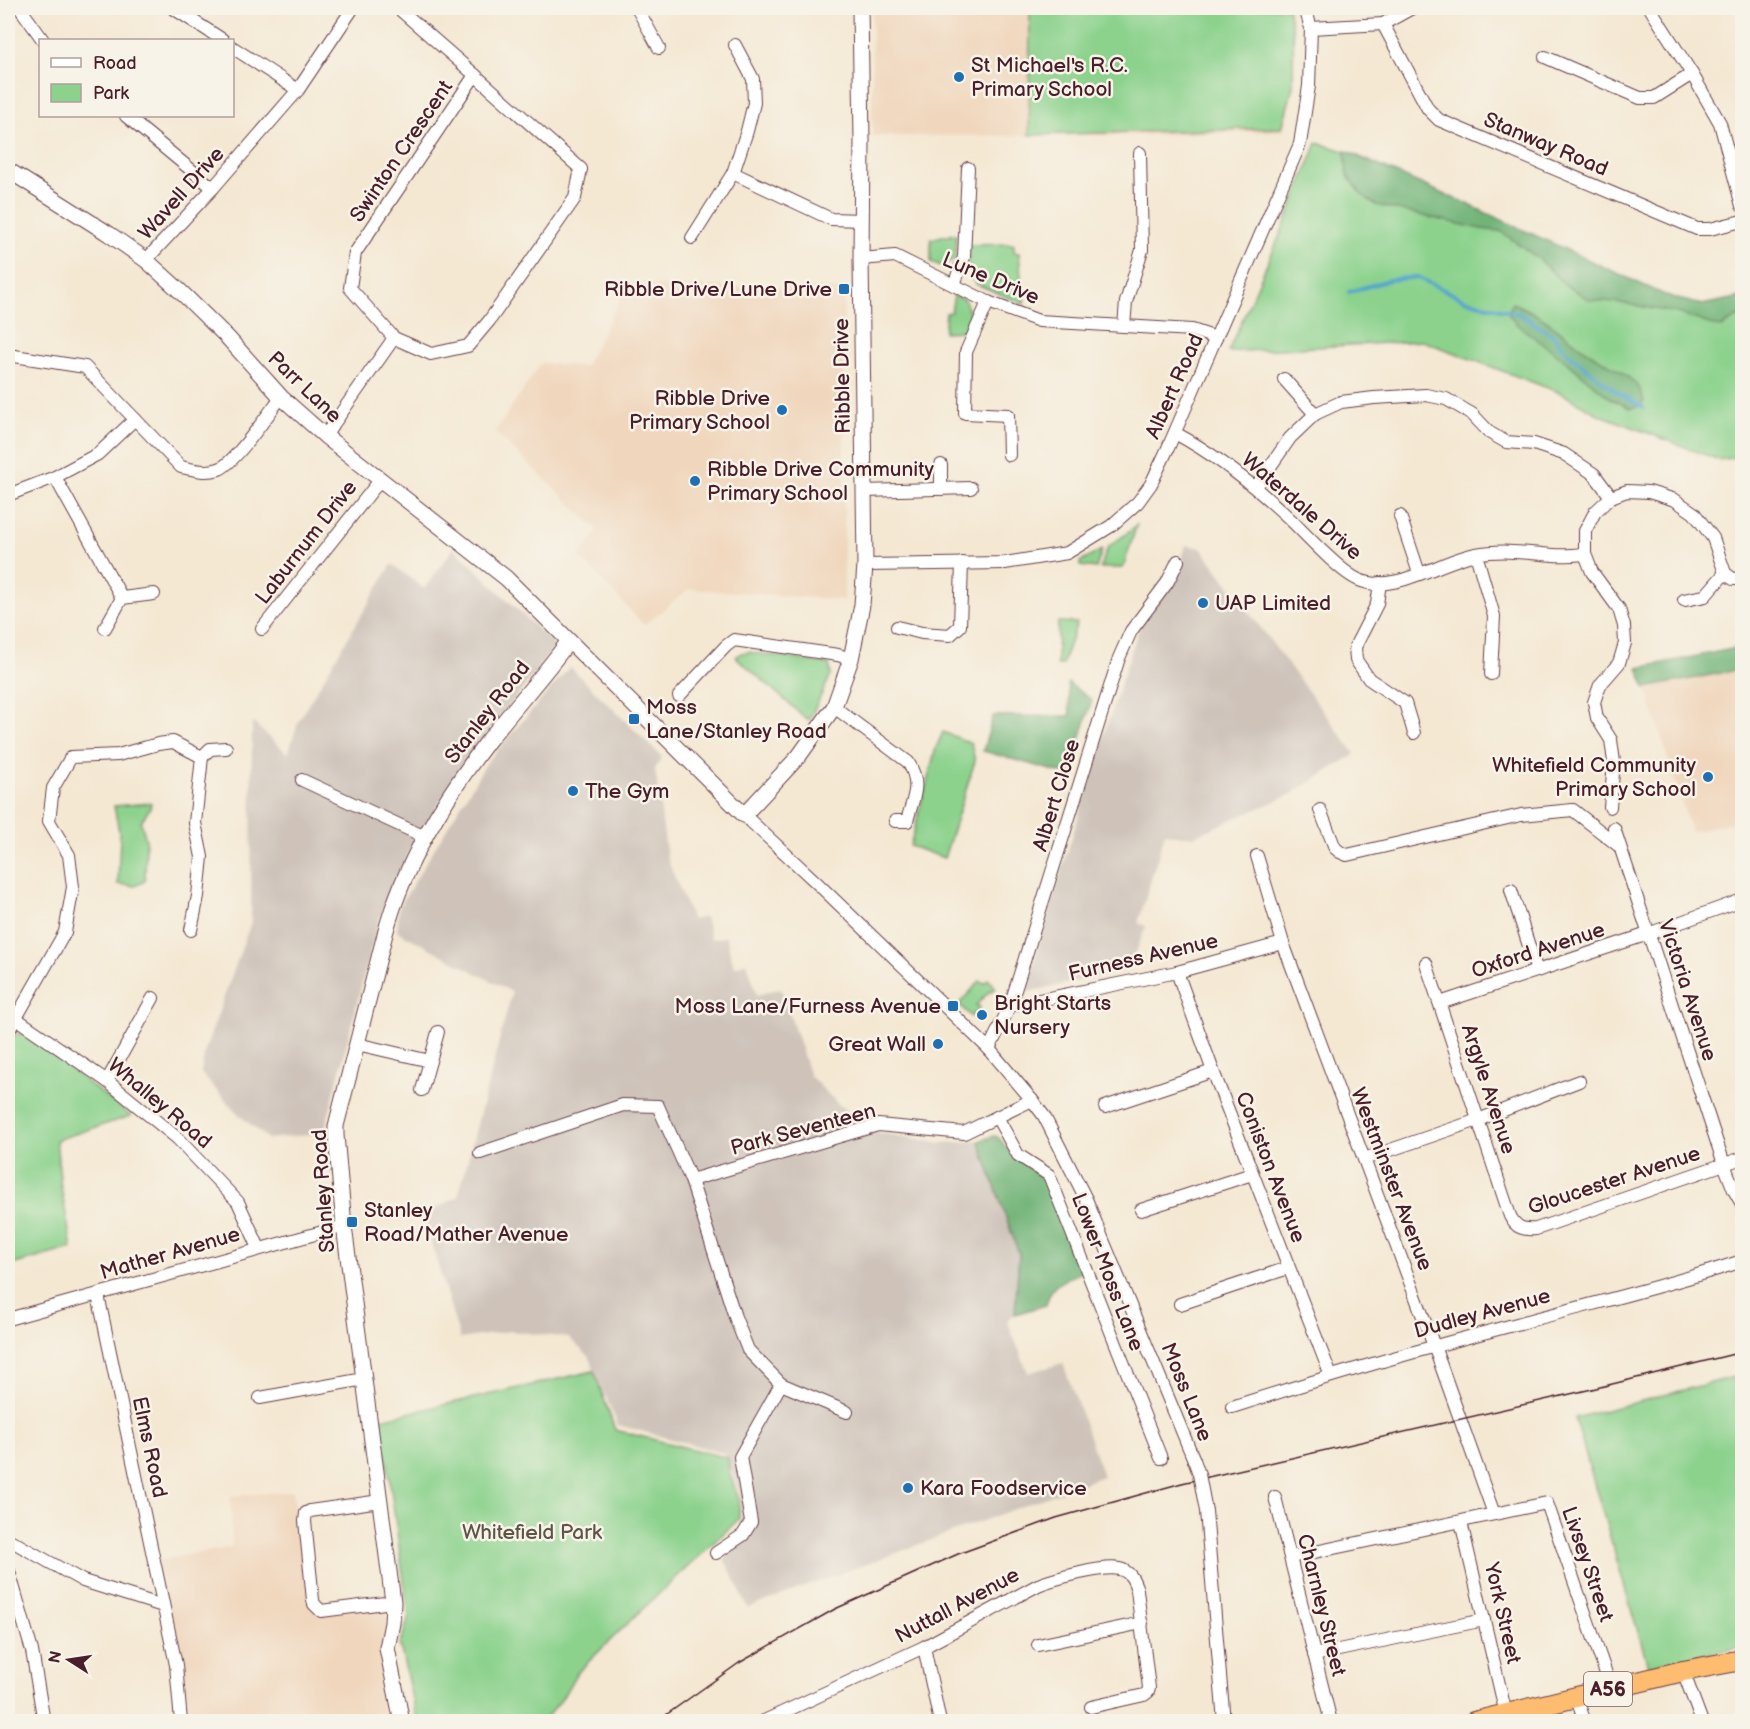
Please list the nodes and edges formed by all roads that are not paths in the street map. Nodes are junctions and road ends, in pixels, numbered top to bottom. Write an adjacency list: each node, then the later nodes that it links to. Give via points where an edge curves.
1 (20, 8): 12 (street)
2 (173, 8): 13 (street)
3 (353, 8): 20 (street, Wavell Drive)
4 (398, 8): 19 (street)
5 (638, 8): 16 (street)
6 (860, 8): 28 (street, Ribble Drive)
7 (1305, 8): 11 (street, Albert Road)
8 (1412, 8): 10 (street)
9 (1650, 8): 18 (street)
10 (1383, 24): 11 (street); 29 (street, Stanway Road, via 1428,109 1439,120 1697,229 1710,230)
11 (1311, 28): 37 (street, Albert Road, via 1310,86 1300,144)
12 (42, 39)
13 (221, 39)
14 (735, 45): 25 (street, via 753,79 754,102)
15 (234, 48): 20 (street)
16 (659, 48)
17 (1545, 57): 18 (street, via 1640,98 1654,98)
18 (1692, 74): 27 (street, via 1720,123)
19 (476, 75): 36 (street, Swinton Crescent, via 355,253 350,288); 36 (street, Swinton Crescent, via 580,169 576,198 468,346 431,354)
20 (298, 90): 26 (street, Wavell Drive)
21 (127, 117): 26 (street)
22 (1140, 153): 35 (street, via 1142,250 1126,302)
23 (968, 168): 33 (street, via 964,257)
24 (8, 170): 32 (street, Parr Lane)
25 (733, 173): 28 (street, via 831,219); 30 (street)
26 (213, 188): 32 (street, Wavell Drive)
27 (1743, 206)
28 (861, 220): 31 (street, Ribble Drive)
29 (1743, 221)
30 (692, 238)
31 (861, 259): 33 (street, Lune Drive, via 895,256); 52 (street, Ribble Drive)
32 (146, 260): 40 (street, Parr Lane, via 227,337)
33 (954, 285): 34 (street, Lune Drive)
34 (988, 302): 35 (street, Lune Drive, via 1039,321); 45 (street, via 966,352 964,413 1008,415)
35 (1124, 326): 37 (street, Lune Drive, via 1192,330)
36 (394, 338): 44 (street)
37 (1216, 338): 43 (street, Albert Road)
38 (8, 355): 42 (street, via 86,367)
39 (1284, 380): 41 (street, via 1291,395)
40 (281, 397): 42 (street, via 235,456 220,468 198,471 181,467); 44 (street, Parr Lane)
41 (1315, 414): 49 (street, via 1290,438); 54 (street, via 1341,402 1374,398 1426,395 1446,399 1506,442 1534,444 1564,454 1594,474)
42 (135, 419): 47 (street, via 98,454)
43 (1174, 433): 49 (street, Waterdale Drive, via 1219,459); 59 (street, Albert Road, via 1151,484 1138,502 1111,526 1074,549 1005,563)
44 (325, 436): 48 (street, Parr Lane)
45 (1009, 455)
46 (941, 465): 51 (street)
47 (55, 477): 53 (street); 66 (street)
48 (381, 479): 70 (street, Laburnum Drive); 71 (street, Parr Lane, via 506,578)
49 (1256, 487): 64 (street, Waterdale Drive, via 1342,569 1358,580)
50 (971, 488): 51 (street)
51 (941, 489): 52 (street)
52 (864, 491): 60 (street, Ribble Drive)
53 (8, 495)
54 (1611, 497): 57 (street, via 1595,512 1585,531); 62 (street, via 1627,491 1649,492 1675,500 1694,513 1713,538)
55 (1400, 516): 61 (street)
56 (1476, 554): 57 (street, Waterdale Drive); 61 (street, Waterdale Drive); 73 (street, via 1494,616)
57 (1585, 554): 80 (street, via 1592,572 1619,609 1624,626 1619,663 1600,685 1594,702 1597,718 1611,740 1614,762)
58 (1178, 561): 98 (street, Albert Close, via 1131,632 1119,658)
59 (962, 563): 60 (street, Albert Road); 68 (street, via 960,626 950,635)
60 (865, 565): 72 (street, Ribble Drive)
61 (1419, 573): 64 (street, Waterdale Drive)
62 (1725, 573): 63 (street, via 1733,579); 67 (street, via 1705,596)
63 (1743, 579)
64 (1380, 583): 76 (street, via 1377,604 1354,647 1356,660 1369,678 1405,703 1415,717)
65 (154, 594): 66 (street)
66 (122, 597): 69 (street)
67 (1684, 600)
68 (897, 627)
69 (105, 628)
70 (262, 629)
71 (568, 642): 82 (street, Parr Lane); 85 (street, Stanley Road, via 483,748)
72 (851, 659): 74 (street, via 734,640); 75 (street, Ribble Drive)
73 (1491, 674)
74 (679, 696)
75 (834, 707): 82 (street, Ribble Drive, via 799,756); 83 (street, via 908,762 915,773 916,788 907,821)
76 (1414, 733)
77 (226, 748): 78 (street, via 210,749)
78 (202, 757): 90 (street, via 195,823 202,857); 99 (street, via 173,742 118,755 71,757 53,789 49,820 69,855 73,887 66,932)
79 (302, 780): 85 (street)
80 (1610, 807)
81 (1320, 810): 86 (street, via 1335,848 1347,855 1521,815 1573,810)
82 (744, 815): 103 (street)
83 (895, 820)
84 (1614, 828): 86 (street, Victoria Avenue)
85 (425, 837): 102 (street, Stanley Road, via 389,918)
86 (1619, 846): 91 (street, Victoria Avenue)
87 (1257, 856): 92 (street, Westminster Avenue)
88 (1511, 890): 94 (street)
89 (1743, 900): 91 (street, Oxford Avenue)
90 (191, 930)
91 (1648, 934): 94 (street, Oxford Avenue); 116 (street, Victoria Avenue)
92 (1283, 943): 95 (street, Furness Avenue); 114 (street, Westminster Avenue)
93 (1426, 963): 97 (street, Argyle Avenue)
94 (1537, 971): 97 (street, Oxford Avenue)
95 (1177, 972): 98 (street, Furness Avenue); 105 (street, Coniston Avenue)
96 (153, 998): 106 (street)
97 (1440, 1003): 112 (street, Argyle Avenue)
98 (1010, 1006): 103 (street, Albert Close)
99 (11, 1016): 100 (street); 106 (street, Whalley Road)
100 (8, 1032)
101 (438, 1032): 104 (street)
102 (357, 1044): 104 (street); 121 (street, Stanley Road, via 336,1126)
103 (989, 1049): 109 (street)
104 (430, 1062): 108 (street)
105 (1213, 1071): 110 (street); 117 (street, Coniston Avenue)
106 (107, 1081): 123 (street, Whalley Road, via 177,1137 238,1202)
107 (1579, 1081): 112 (street)
108 (422, 1090)
109 (1032, 1100): 111 (street, Park Seventeen); 163 (street, Moss Lane, bridge, via 1086,1198 1199,1474 1206,1511)
110 (1105, 1107)
111 (997, 1117): 118 (street, Park Seventeen, via 964,1134 878,1125); 136 (street, Lower Moss Lane, via 1018,1155 1049,1175)
112 (1478, 1120): 114 (street); 122 (street, Argyle Avenue)
113 (480, 1153): 118 (street, via 623,1105 658,1106)
114 (1364, 1158): 129 (street, Westminster Avenue)
115 (1743, 1158): 116 (street, Gloucester Avenue)
116 (1724, 1164): 119 (street, Victoria Avenue); 122 (street, Gloucester Avenue, via 1536,1229)
117 (1252, 1174): 120 (street); 125 (street, Coniston Avenue)
118 (691, 1180): 132 (street, via 748,1350)
119 (1743, 1204)
120 (1141, 1210)
121 (344, 1226): 123 (street, Mather Avenue); 131 (street, Stanley Road)
122 (1516, 1226)
123 (259, 1248): 126 (street, Mather Avenue)
124 (1743, 1261): 129 (street, Dudley Avenue)
125 (1288, 1268): 127 (street); 130 (street, Coniston Avenue)
126 (98, 1295): 128 (street, Mather Avenue); 146 (street, Elms Road)
127 (1180, 1304)
128 (8, 1319)
129 (1434, 1346): 130 (street, Dudley Avenue); 139 (street, Westminster Avenue)
130 (1330, 1376): 134 (street, Dudley Avenue)
131 (364, 1378): 133 (street); 138 (street, Stanley Road)
132 (781, 1384): 135 (street); 142 (street, via 740,1457 751,1522 743,1535)
133 (260, 1398)
134 (1232, 1407)
135 (847, 1412)
136 (1161, 1458)
137 (1275, 1497): 143 (street, Charnley Street)
138 (380, 1501): 145 (street, Stanley Road); 145 (street, via 306,1513 312,1600 321,1611)
139 (1494, 1514): 140 (street, Livsey Street); 154 (street, Livsey Street, via 1547,1503)
140 (1461, 1522): 143 (street, Livsey Street); 147 (street, York Street)
141 (8, 1539): 146 (street, via 83,1581)
142 (716, 1553)
143 (1291, 1557): 151 (street, Charnley Street)
144 (8, 1568): 158 (street, via 32,1651)
145 (393, 1602): 160 (street, Stanley Road, via 387,1648)
146 (163, 1606): 159 (street, Elms Road, via 176,1665)
147 (1484, 1620): 151 (street); 157 (street, York Street)
148 (1142, 1623): 149 (street, Nuttall Avenue, via 1134,1581 1122,1569 1111,1568 1049,1581); 150 (street); 156 (street, Nuttall Avenue, via 1148,1692)
149 (924, 1647): 161 (street, Nuttall Avenue); 162 (street)
150 (1046, 1647)
151 (1314, 1655): 164 (street, Charnley Street)
152 (1743, 1660): 153 (highway, A56)
153 (1683, 1671): 154 (highway, A56); 167 (street)
154 (1611, 1688): 155 (highway, A56)
155 (1576, 1697): 157 (highway, A56); 166 (street)
156 (1091, 1707)
157 (1506, 1714): 165 (highway, A56)
158 (44, 1722)
159 (181, 1722)
160 (402, 1722)
161 (762, 1722)
162 (940, 1722)
163 (1224, 1722)
164 (1331, 1722)
165 (1474, 1722)
166 (1585, 1722)
167 (1702, 1722)

